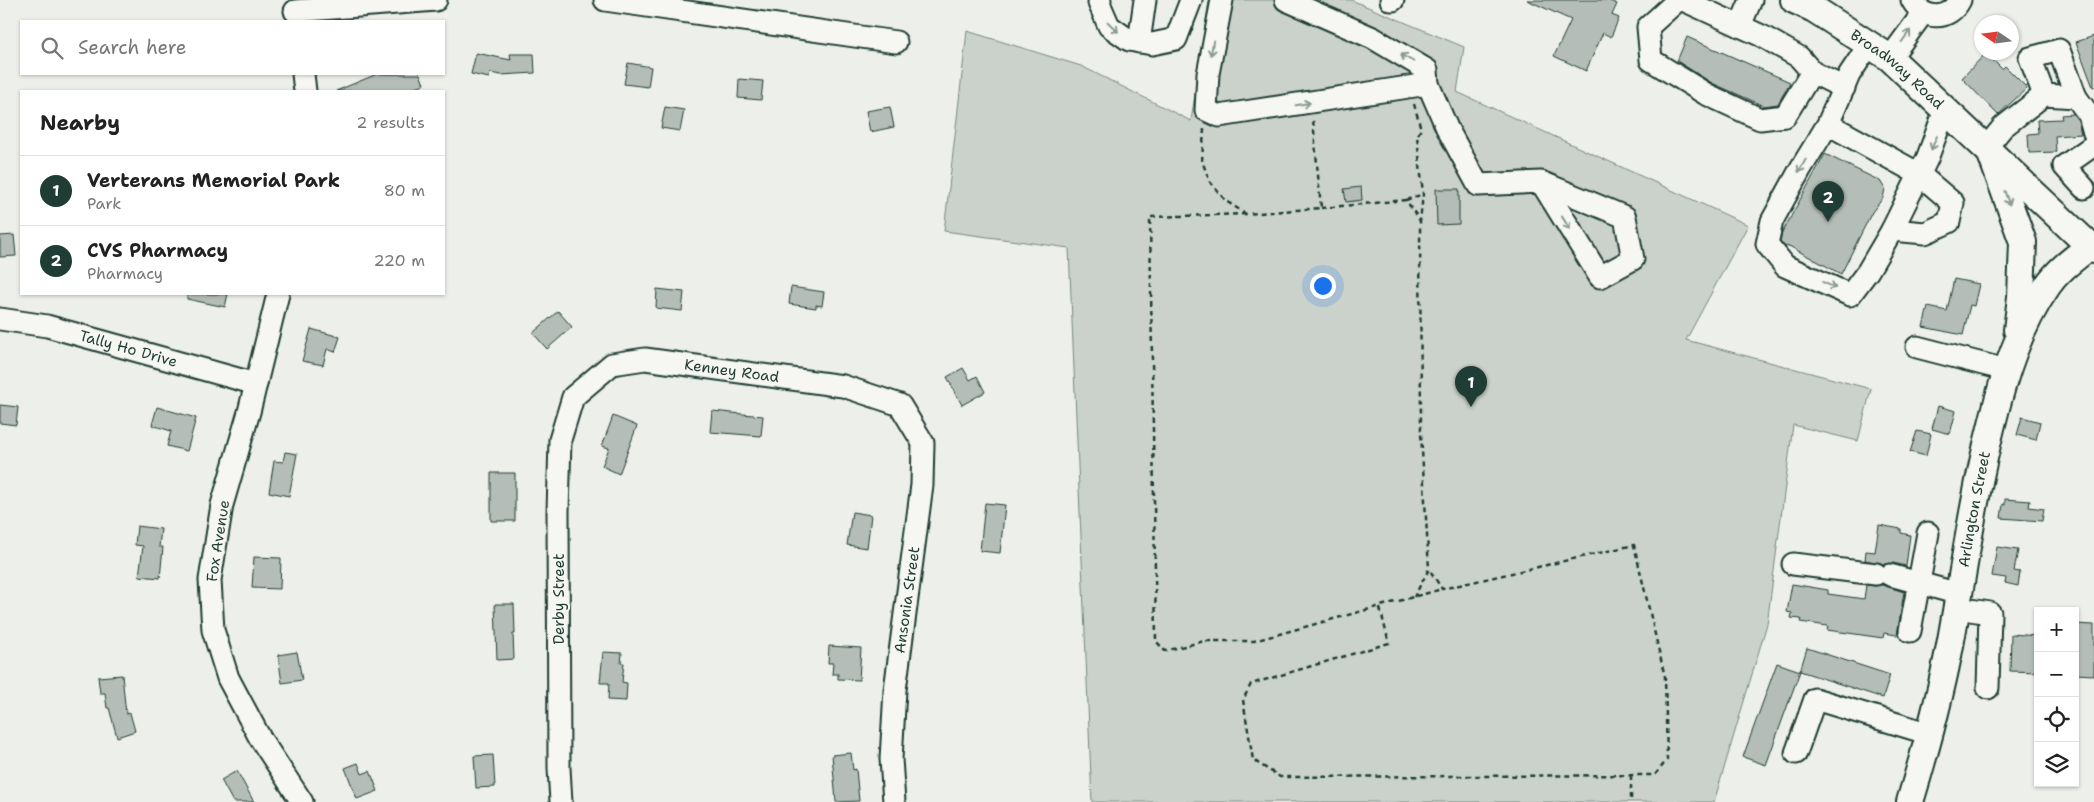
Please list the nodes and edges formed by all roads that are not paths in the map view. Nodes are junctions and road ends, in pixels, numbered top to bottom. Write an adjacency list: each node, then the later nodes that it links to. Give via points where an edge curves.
1 (436, 0): 14 (street)
2 (605, 0): 16 (street)
3 (1100, 0): 17 (street, one-way to 17, via 1109,26 1129,40)
4 (1145, 0): 17 (street)
5 (1191, 0): 17 (street, via 1176,39 1152,44)
6 (1222, 0): 21 (street, one-way to 21, via 1208,74 1206,110 1219,116)
7 (1286, 0): 21 (street, one-way to 7, via 1427,70 1373,38)
8 (1678, 0): 19 (street, via 1648,27 1651,60 1706,94 1760,119 1785,116)
9 (1683, 0): 15 (street)
10 (1751, 0): 15 (street)
11 (1794, 0): 18 (main road, Broadway Road, via 1814,9)
12 (1960, 0): 13 (street, via 1948,14 1939,16)
13 (1918, 7): 18 (street, one-way to 13)
14 (295, 11)
15 (1740, 26): 19 (street, via 1799,57)
16 (896, 42)
17 (1139, 42)
18 (1879, 52): 22 (street, via 1850,75); 26 (main road, Broadway Road)
19 (1812, 72): 22 (street)
20 (303, 75): 23 (street)
21 (1418, 85): 32 (street, via 1478,185)
22 (1844, 88): 27 (street)
23 (305, 90)
24 (2044, 95): 25 (street); 25 (street, via 2030,58 2059,50); 30 (street, via 2003,127)
25 (2076, 97): 28 (street, via 2089,115)
26 (1945, 110): 30 (main road, Broadway Road); 31 (street, one-way to 31)
27 (1828, 124): 31 (street); 34 (street, one-way to 34, via 1772,221 1767,244 1785,266 1850,295)
28 (2094, 133)
29 (2094, 145): 33 (street, via 2064,166)
30 (1988, 150): 35 (main road, Broadway Road); 38 (main road, one-way to 38, via 2023,242)
31 (1919, 174): 34 (street); 34 (street, via 1953,203 1949,222 1924,233)
32 (1541, 182): 32 (street, one-way to 32, via 1600,277 1633,259 1625,217)
33 (2084, 188)
34 (1892, 230)
35 (2093, 246): 38 (main road, Arlington Street, via 2061,270 2049,284 2030,312)
36 (278, 295): 41 (street, Fox Avenue)
37 (0, 319): 41 (street, Tally Ho Drive, via 47,326)
38 (2016, 342): 40 (main road, Arlington Street)
39 (1917, 346): 40 (street)
40 (2006, 370): 47 (main road, Arlington Street, via 1982,463)
41 (256, 384): 52 (street, Fox Avenue, via 222,505 210,580 213,630 231,683 260,738)
42 (573, 397): 43 (street, Kenney Road, via 612,364 645,359 844,386); 53 (street, Derby Street, via 560,440)
43 (900, 405): 54 (street, Ansonia Street, via 923,443 922,486 895,690 890,759)
44 (1928, 533): 46 (street)
45 (1793, 564): 46 (street, via 1883,575)
46 (1919, 584): 47 (street); 48 (street)
47 (1958, 601): 49 (street, via 1990,613); 50 (main road, Arlington Street)
48 (1910, 631)
49 (1988, 688)
50 (1930, 734): 51 (street, via 1815,699); 55 (main road, Arlington Street)
51 (1796, 753)
52 (302, 802)
53 (561, 802)
54 (894, 802)
55 (1910, 802)

